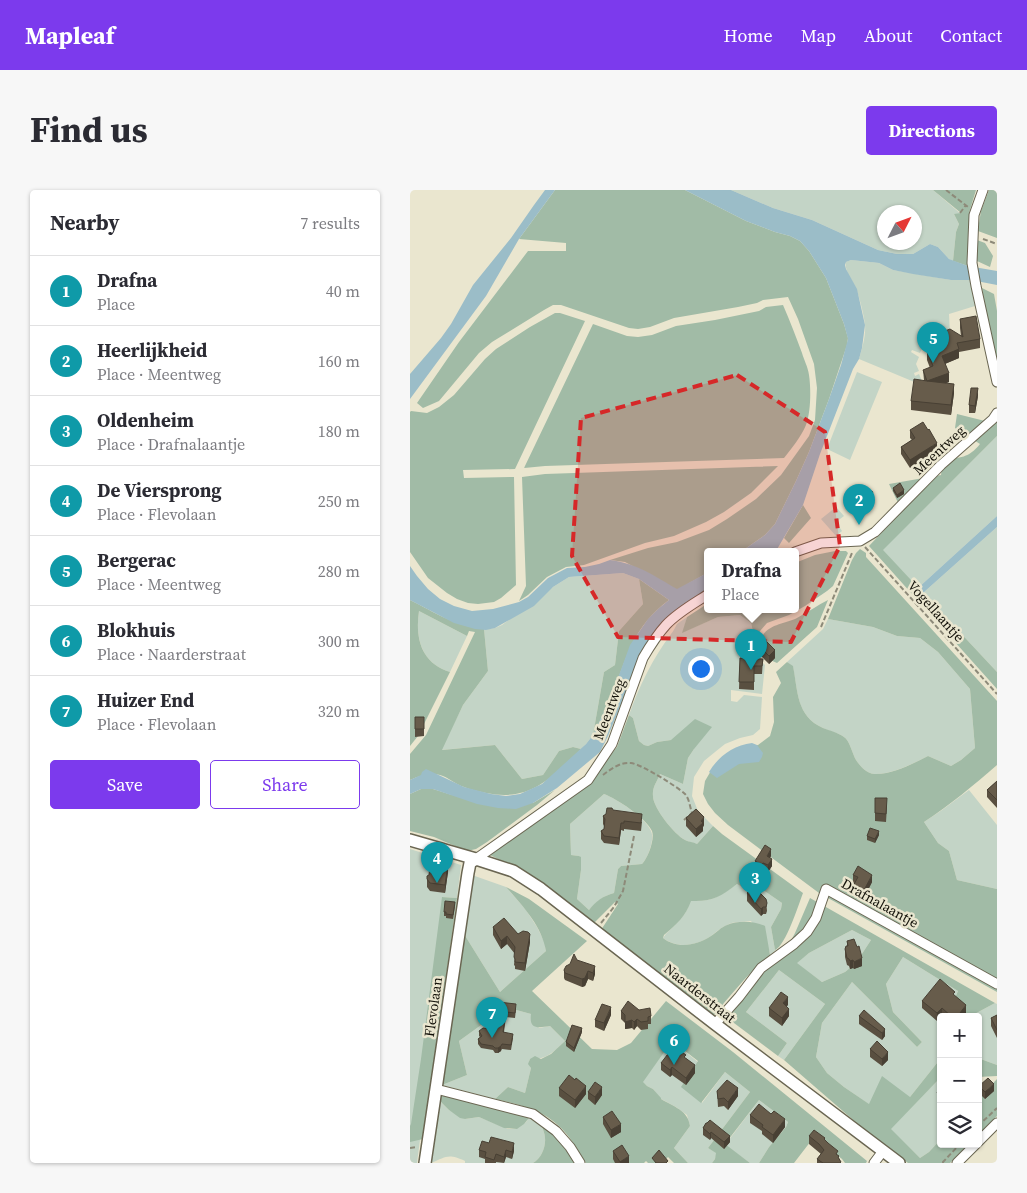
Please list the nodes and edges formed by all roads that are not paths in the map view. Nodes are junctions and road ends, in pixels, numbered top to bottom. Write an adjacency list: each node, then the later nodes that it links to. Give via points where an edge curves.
1 (983, 190): 2 (street, via 974,215 972,263)
2 (997, 382)
3 (997, 413): 4 (street, Meentweg, via 874,532 856,542 820,543)
4 (799, 551)
5 (704, 597): 7 (street, Meentweg, via 667,624 650,646 612,744 588,780)
6 (410, 840): 7 (street, Naarderstraat)
7 (476, 859): 9 (street, Naarderstraat, via 513,872 541,890); 10 (street, Flevolaan, via 470,863 468,873)
8 (997, 984): 9 (street, Drafnalaantje, via 826,889 816,918 807,932 761,968)
9 (715, 1024): 14 (street, Naarderstraat)
10 (436, 1089): 15 (street, Flevolaan); 16 (street, via 533,1114 556,1131)
11 (997, 1124): 12 (street)
12 (982, 1138)
13 (972, 1148): 19 (street)
14 (883, 1151): 17 (street); 18 (street, Naarderstraat)
15 (425, 1163)
16 (580, 1163)
17 (874, 1163)
18 (899, 1163)
19 (957, 1163)

